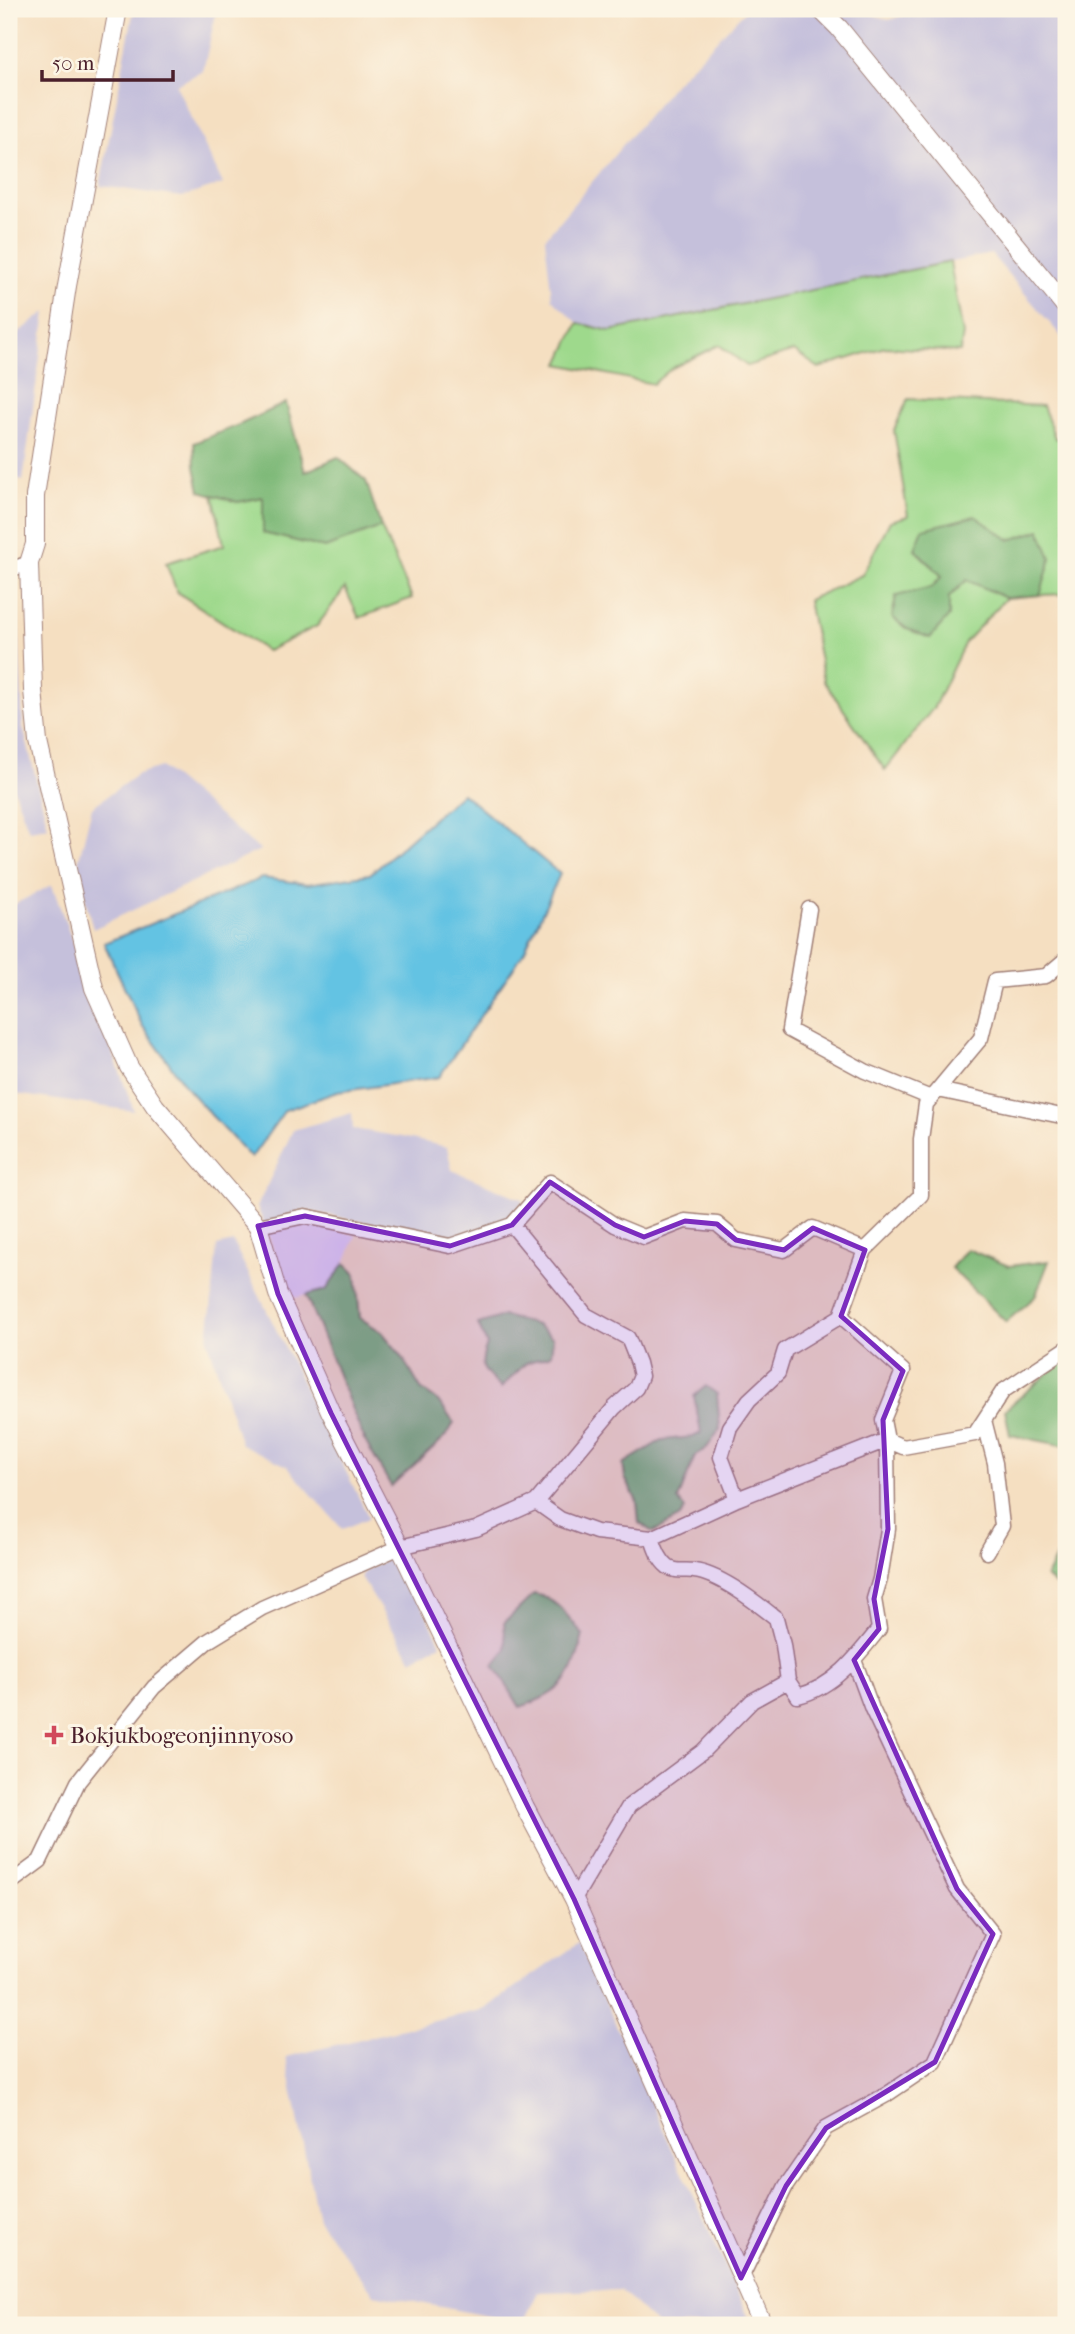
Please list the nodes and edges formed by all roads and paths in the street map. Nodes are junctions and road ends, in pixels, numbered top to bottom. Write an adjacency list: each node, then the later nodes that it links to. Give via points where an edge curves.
1 (118, 9): 4 (street, via 68,286 35,496 36,544)
2 (820, 9): 3 (street)
3 (1066, 307)
4 (29, 563): 5 (street); 11 (street, via 38,742 93,988 129,1067 155,1106)
5 (9, 570)
6 (809, 909): 8 (street, via 789,1030 864,1071)
7 (1066, 959): 8 (street, via 1046,976 995,981 981,1038)
8 (934, 1094): 9 (street); 12 (street, via 926,1104 921,1139 921,1195)
9 (1066, 1117)
10 (512, 1225): 11 (street, via 450,1247 305,1216); 12 (street, via 550,1182 615,1226 644,1237 685,1221 716,1224 736,1240 784,1250 813,1228); 18 (street, via 586,1315 628,1338 641,1376 636,1388)
11 (258, 1226): 20 (street, via 278,1293 331,1413)
12 (865, 1250): 13 (street)
13 (841, 1316): 16 (street, via 903,1371 883,1420); 17 (street, via 785,1350 778,1373 749,1400 730,1427 721,1457)
14 (1066, 1349): 15 (street, via 1003,1391)
15 (984, 1420): 16 (street, via 975,1434 903,1447); 21 (street, via 995,1463 1002,1526)
16 (887, 1440): 17 (street); 22 (street, via 888,1529 874,1599 879,1629)
17 (737, 1499): 19 (street)
18 (536, 1502): 19 (street, via 560,1519 596,1532); 20 (street, via 477,1529)
19 (652, 1538): 23 (street, via 667,1567 725,1583 776,1618)
20 (400, 1547): 24 (street, via 262,1608 208,1641 154,1687 78,1782 40,1861); 25 (street)
21 (987, 1552)
22 (855, 1660): 23 (street, via 817,1691 798,1696); 26 (street, via 872,1709 957,1889 993,1934 935,2062 827,2128 786,2186)
23 (788, 1681): 25 (street, via 752,1701 703,1751 629,1806)
24 (9, 1884)
25 (574, 1899): 26 (street)
26 (741, 2278): 27 (street)
27 (763, 2325)

